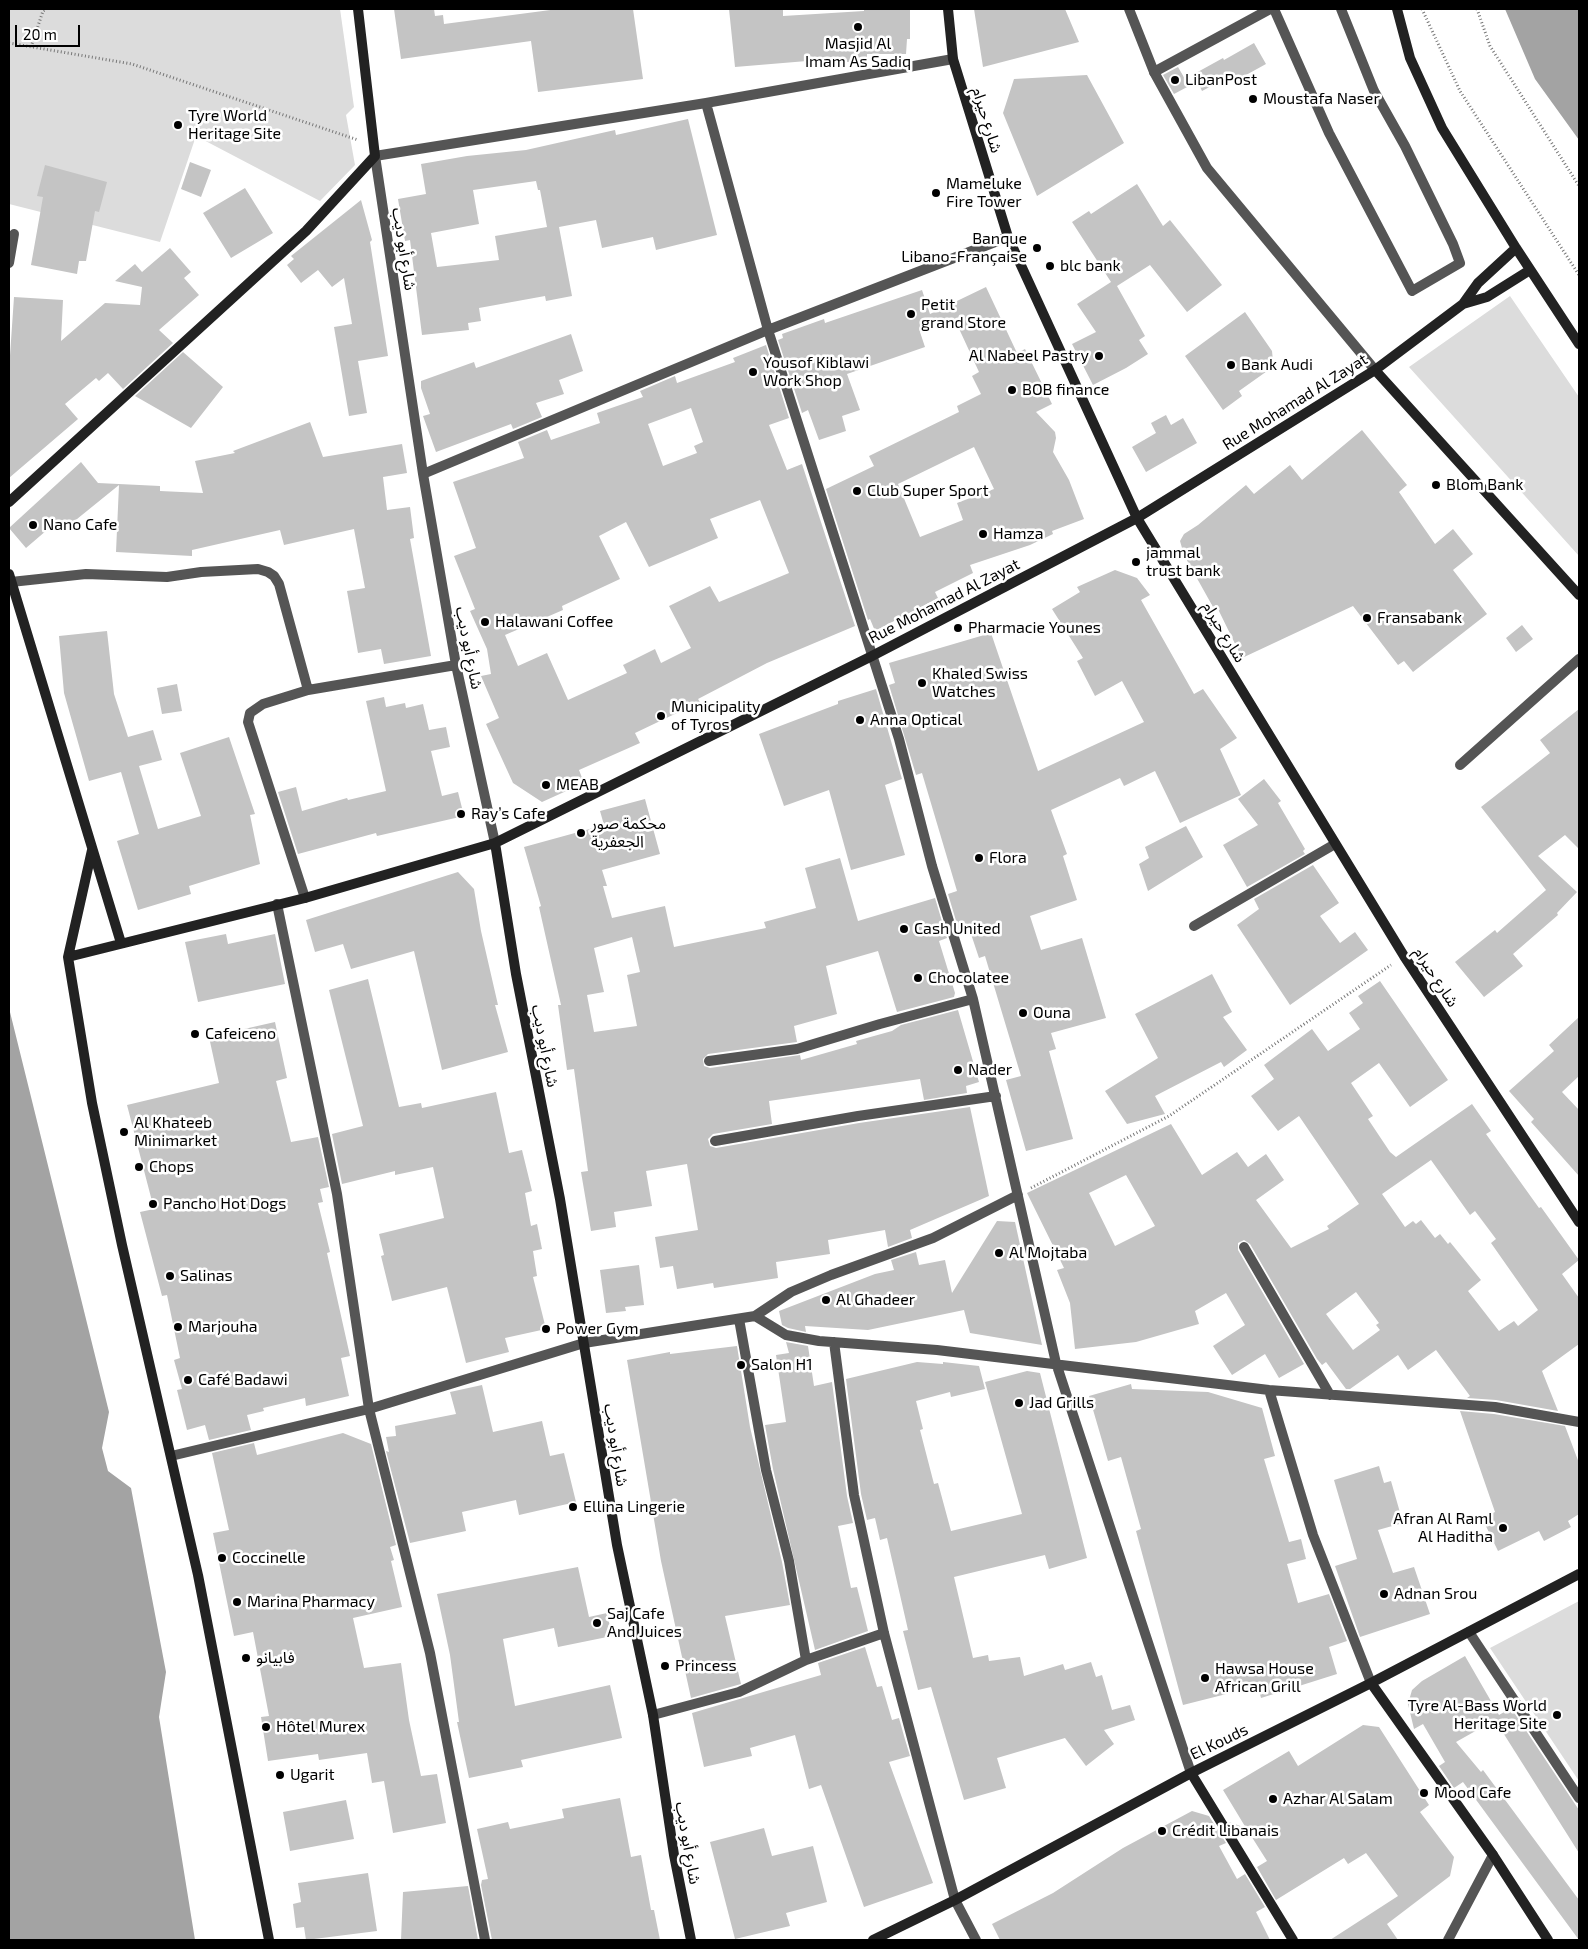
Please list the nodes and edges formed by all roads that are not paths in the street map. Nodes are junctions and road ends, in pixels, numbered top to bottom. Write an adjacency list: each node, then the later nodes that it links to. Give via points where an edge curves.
1 (358, 9): 11 (main road)
2 (948, 9): 8 (main road, شارع حيرام)
3 (1129, 9): 9 (street)
4 (1270, 9): 9 (street)
5 (1274, 9): 6 (street, via 1329,134 1412,291 1460,263 1405,146 1374,91)
6 (1341, 9)
7 (1397, 9): 14 (main road, via 1410,58 1442,128)
8 (952, 59): 10 (street); 13 (main road, شارع حيرام)
9 (1154, 72): 20 (street, via 1207,168)
10 (706, 103): 11 (street); 18 (street)
11 (375, 156): 21 (street, شارع أبو ديب); 22 (main road, via 306,231)
12 (14, 234): 15 (street)
13 (1008, 237): 18 (street); 23 (main road, شارع حيرام)
14 (1516, 248): 16 (main road); 17 (main road, via 1478,283)
15 (9, 263)
16 (1530, 270): 17 (main road, via 1487,297); 19 (main road)
17 (1463, 304): 20 (main road, Rue Mohamad Al Zayat)
18 (768, 330): 21 (street); 26 (street)
19 (1579, 344)
20 (1375, 370): 23 (main road, Rue Mohamad Al Zayat); 25 (main road)
21 (422, 474): 28 (street, شارع أبو ديب)
22 (9, 502)
23 (1137, 518): 26 (main road, Rue Mohamad Al Zayat); 32 (main road, شارع حيرام)
24 (10, 578): 29 (street, via 86,574 167,577 258,569 268,572 279,584); 33 (main road)
25 (1579, 595)
26 (872, 656): 31 (main road, Rue Mohamad Al Zayat); 39 (street)
27 (1579, 659): 30 (street)
28 (456, 665): 29 (street); 31 (street, شارع أبو ديب)
29 (308, 690): 34 (street, via 282,696 256,708 250,713 248,722)
30 (1460, 765)
31 (495, 843): 34 (main road, Rue Mohamad Al Zayat); 49 (main road, شارع أبو ديب)
32 (1335, 844): 36 (street); 44 (main road, شارع حيرام, via 1404,956)
33 (92, 850): 37 (main road); 38 (main road)
34 (305, 898): 35 (main road, Rue Mohamad Al Zayat)
35 (277, 904): 37 (main road, Rue Mohamad Al Zayat); 53 (street, via 337,1194)
36 (1194, 926)
37 (121, 943): 38 (main road, Rue Mohamad Al Zayat)
38 (68, 957): 55 (main road, via 92,1103)
39 (972, 1000): 40 (street, via 797,1049); 41 (street)
40 (709, 1061)
41 (996, 1096): 42 (street); 43 (street)
42 (715, 1141)
43 (1018, 1195): 46 (street, via 933,1238 791,1292); 50 (street)
44 (1579, 1222)
45 (1244, 1247): 52 (street)
46 (755, 1316): 47 (street); 48 (street, via 786,1335)
47 (739, 1319): 49 (street); 59 (street, via 766,1470 789,1561)
48 (834, 1342): 50 (street); 58 (street, via 854,1495)
49 (584, 1343): 53 (street); 61 (main road, شارع أبو ديب, via 617,1545)
50 (1056, 1364): 51 (street); 62 (street)
51 (1269, 1390): 52 (street); 60 (street, via 1313,1535)
52 (1330, 1395): 54 (street, via 1495,1407)
53 (370, 1409): 55 (street); 67 (street, via 430,1653)
54 (1579, 1422)
55 (171, 1456): 66 (main road, via 223,1697)
56 (1579, 1574): 57 (main road, El Kouds)
57 (1469, 1632): 60 (main road, El Kouds); 63 (street)
58 (884, 1633): 59 (street); 65 (street)
59 (806, 1660): 61 (street, via 739,1692)
60 (1371, 1683): 62 (main road, El Kouds); 64 (main road)
61 (654, 1715): 68 (main road, شارع أبو ديب, via 674,1854)
62 (1191, 1773): 65 (main road, El Kouds); 71 (main road)
63 (1579, 1798)
64 (1493, 1855): 72 (street); 73 (main road)
65 (955, 1900): 69 (main road, El Kouds); 70 (street)
66 (269, 1940)
67 (485, 1940)
68 (691, 1940)
69 (873, 1940)
70 (976, 1940)
71 (1293, 1940)
72 (1448, 1940)
73 (1548, 1940)

